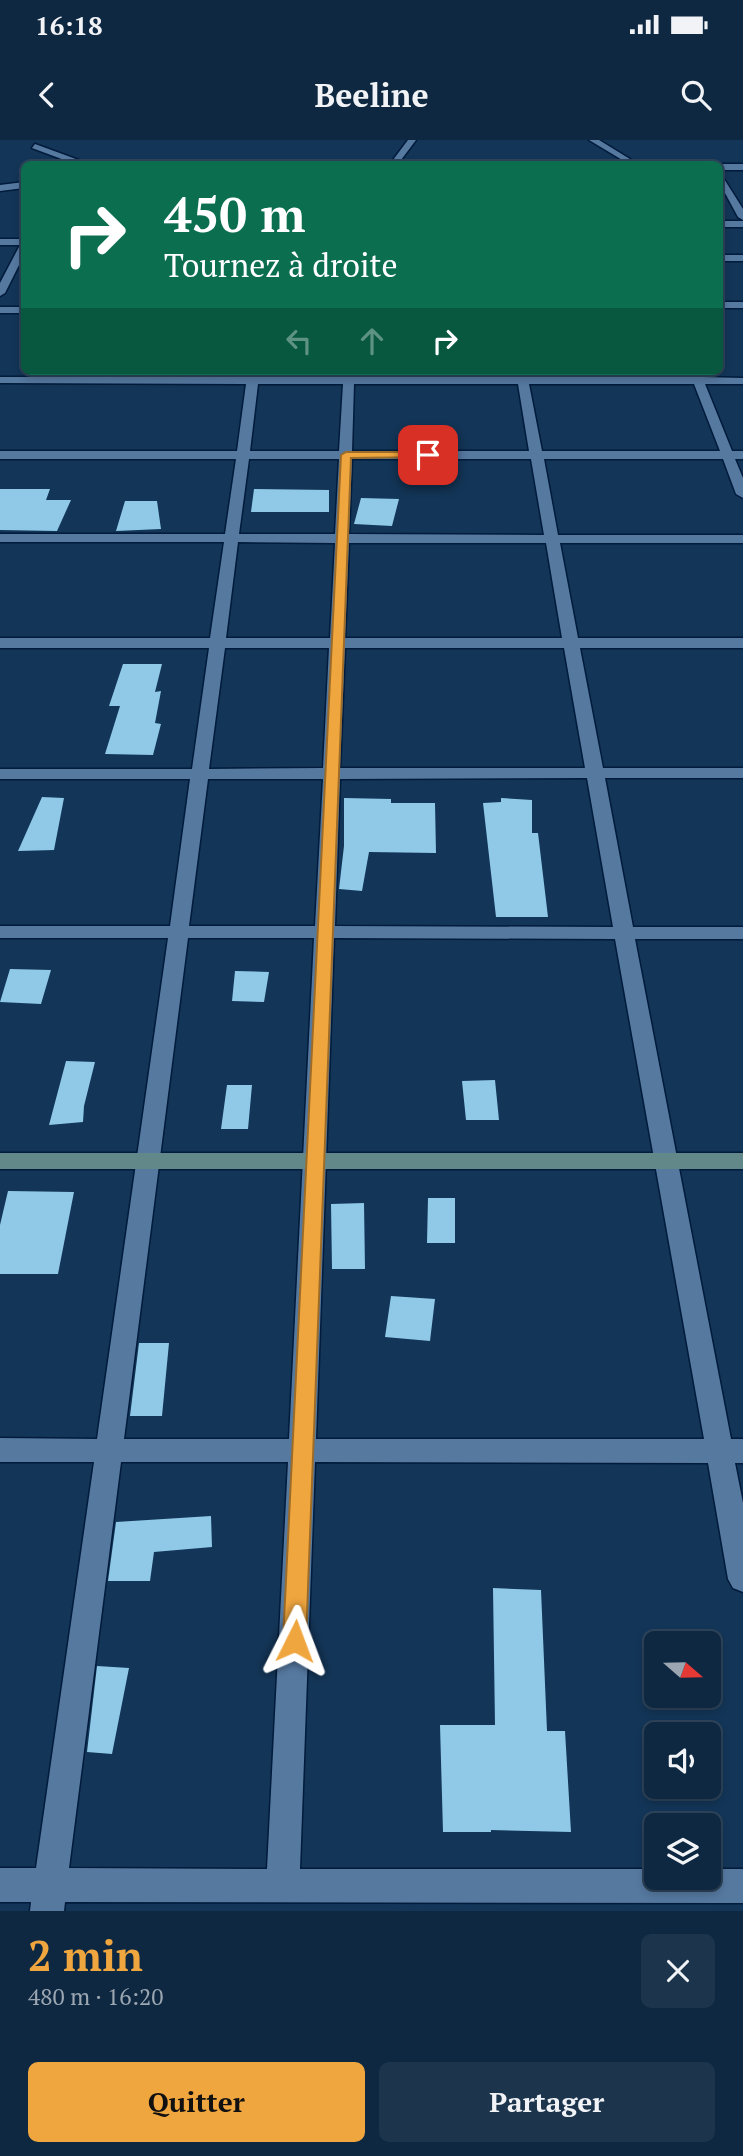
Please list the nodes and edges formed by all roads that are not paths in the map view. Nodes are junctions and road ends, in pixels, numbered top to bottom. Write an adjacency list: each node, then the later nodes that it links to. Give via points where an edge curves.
1 (412, 140): 5 (street)
2 (593, 140): 6 (street)
3 (34, 147): 4 (street)
4 (73, 161)
5 (396, 161)
6 (629, 161)
7 (723, 167): 8 (street)
8 (743, 167)
9 (21, 185): 10 (street)
10 (0, 188)
11 (724, 192): 12 (street); 13 (street)
12 (743, 192)
13 (743, 218)
14 (723, 224): 15 (street)
15 (743, 224)
16 (0, 242): 17 (street)
17 (21, 244)
18 (723, 258): 19 (street)
19 (743, 258)
20 (19, 266): 21 (street)
21 (0, 293)
22 (723, 305): 23 (street)
23 (743, 305)
24 (0, 310): 25 (street)
25 (21, 310)
26 (253, 376): 29 (street); 30 (street); 33 (street)
27 (522, 376): 28 (street); 29 (street); 35 (street)
28 (696, 376): 31 (street); 36 (street)
29 (349, 377): 34 (street)
30 (0, 380)
31 (743, 381)
32 (0, 455): 33 (street)
33 (243, 455): 34 (street); 40 (street)
34 (346, 455): 35 (street); 41 (street)
35 (536, 455): 36 (street); 42 (street)
36 (727, 455): 37 (street); 38 (street)
37 (743, 455)
38 (743, 494)
39 (0, 538): 40 (street)
40 (232, 538): 41 (street); 45 (street)
41 (342, 538): 42 (street); 46 (street)
42 (552, 538): 43 (street); 47 (street)
43 (743, 539)
44 (0, 643): 45 (street)
45 (217, 643): 46 (street); 49 (street)
46 (338, 643): 47 (street); 53 (street)
47 (571, 643): 48 (street); 50 (street)
48 (743, 643)
49 (200, 773): 52 (street); 53 (street); 55 (street)
50 (595, 773): 51 (street); 53 (street); 57 (street)
51 (743, 773)
52 (0, 774)
53 (332, 774): 56 (street)
54 (0, 932): 55 (street)
55 (178, 932): 56 (street); 60 (street)
56 (325, 932): 57 (street); 61 (street)
57 (624, 933): 58 (street); 62 (street)
58 (743, 933)
59 (0, 1161): 60 (street)
60 (148, 1161): 61 (street); 65 (street)
61 (316, 1161): 62 (street); 66 (street)
62 (666, 1161): 63 (street); 67 (street)
63 (743, 1161)
64 (0, 1450): 65 (street)
65 (109, 1450): 66 (street); 72 (street)
66 (303, 1451): 67 (street); 70 (street)
67 (731, 1451): 68 (street)
68 (743, 1579)
69 (0, 1885): 72 (street)
70 (284, 1886): 71 (street); 72 (street)
71 (743, 1886)
72 (48, 1898)

